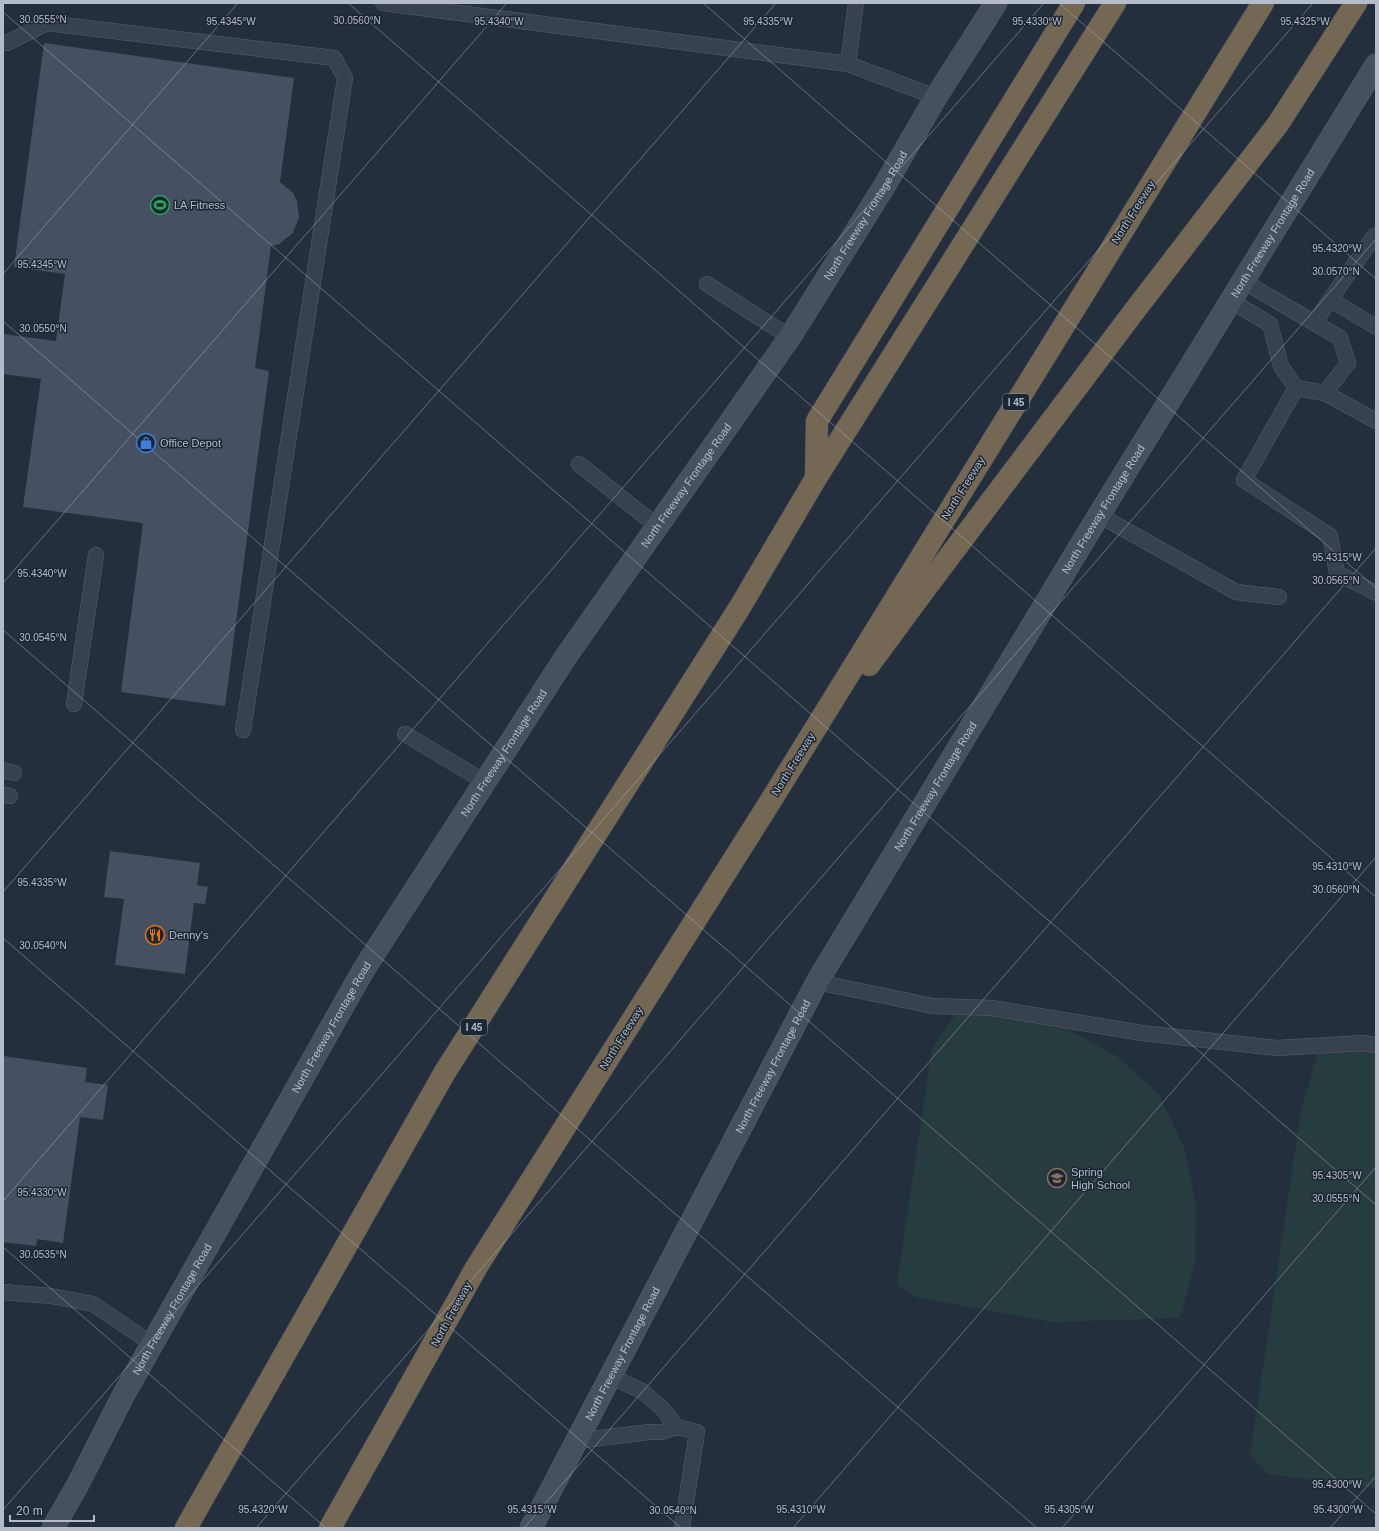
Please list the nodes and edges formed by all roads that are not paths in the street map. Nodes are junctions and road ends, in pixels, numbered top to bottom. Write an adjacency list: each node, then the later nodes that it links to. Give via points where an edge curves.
1 (382, 3): 9 (lane)
2 (856, 3): 9 (lane)
3 (996, 3): 11 (main road, North Freeway Frontage Road)
4 (1074, 3): 24 (highway, via 817,421)
5 (1114, 3): 24 (highway, I 45)
6 (1263, 3): 34 (highway, North Freeway / I 45)
7 (1356, 3): 34 (highway, via 1278,124 942,566)
8 (3, 43): 31 (lane, via 46,23 334,58 345,78)
9 (848, 64): 11 (lane)
10 (1376, 65): 13 (main road, North Freeway Frontage Road)
11 (936, 97): 19 (main road, North Freeway Frontage Road, via 885,185)
12 (1375, 235): 16 (lane)
13 (1244, 280): 15 (main road, North Freeway Frontage Road); 17 (lane)
14 (707, 284): 19 (lane)
15 (1231, 300): 20 (lane, via 1270,324 1281,366); 25 (main road, North Freeway Frontage Road)
16 (1331, 300): 17 (lane); 18 (lane)
17 (1314, 323): 21 (lane, via 1340,338 1348,364)
18 (1376, 327)
19 (790, 337): 26 (main road, North Freeway Frontage Road)
20 (1296, 388): 21 (lane); 28 (lane, via 1244,480 1330,536 1337,573)
21 (1325, 393): 22 (lane)
22 (1376, 421)
23 (579, 464): 26 (lane)
24 (816, 478): 43 (highway, I 45, via 740,607 445,1072)
25 (1099, 515): 29 (lane, via 1236,592); 35 (main road, North Freeway Frontage Road)
26 (658, 527): 33 (main road, North Freeway Frontage Road, via 565,658)
27 (96, 555): 30 (lane)
28 (1376, 593)
29 (1279, 597)
30 (74, 704)
31 (243, 730)
32 (405, 734): 33 (lane)
33 (485, 782): 38 (main road, North Freeway Frontage Road, via 364,970)
34 (770, 802): 44 (highway, North Freeway / I 45, via 476,1268)
35 (817, 982): 36 (lane, via 933,1006 992,1008 1142,1033 1245,1045 1277,1048 1363,1043); 39 (main road, North Freeway Frontage Road)
36 (1376, 1045)
37 (3, 1292): 38 (lane, via 51,1296 93,1304)
38 (152, 1344): 42 (main road, North Freeway Frontage Road)
39 (610, 1376): 40 (lane, via 642,1391 662,1408); 41 (main road, North Freeway Frontage Road)
40 (677, 1427): 41 (lane, via 662,1432); 46 (lane, via 697,1432)
41 (576, 1442): 45 (main road, North Freeway Frontage Road)
42 (53, 1528)
43 (186, 1528)
44 (330, 1528)
45 (531, 1528)
46 (682, 1528)

